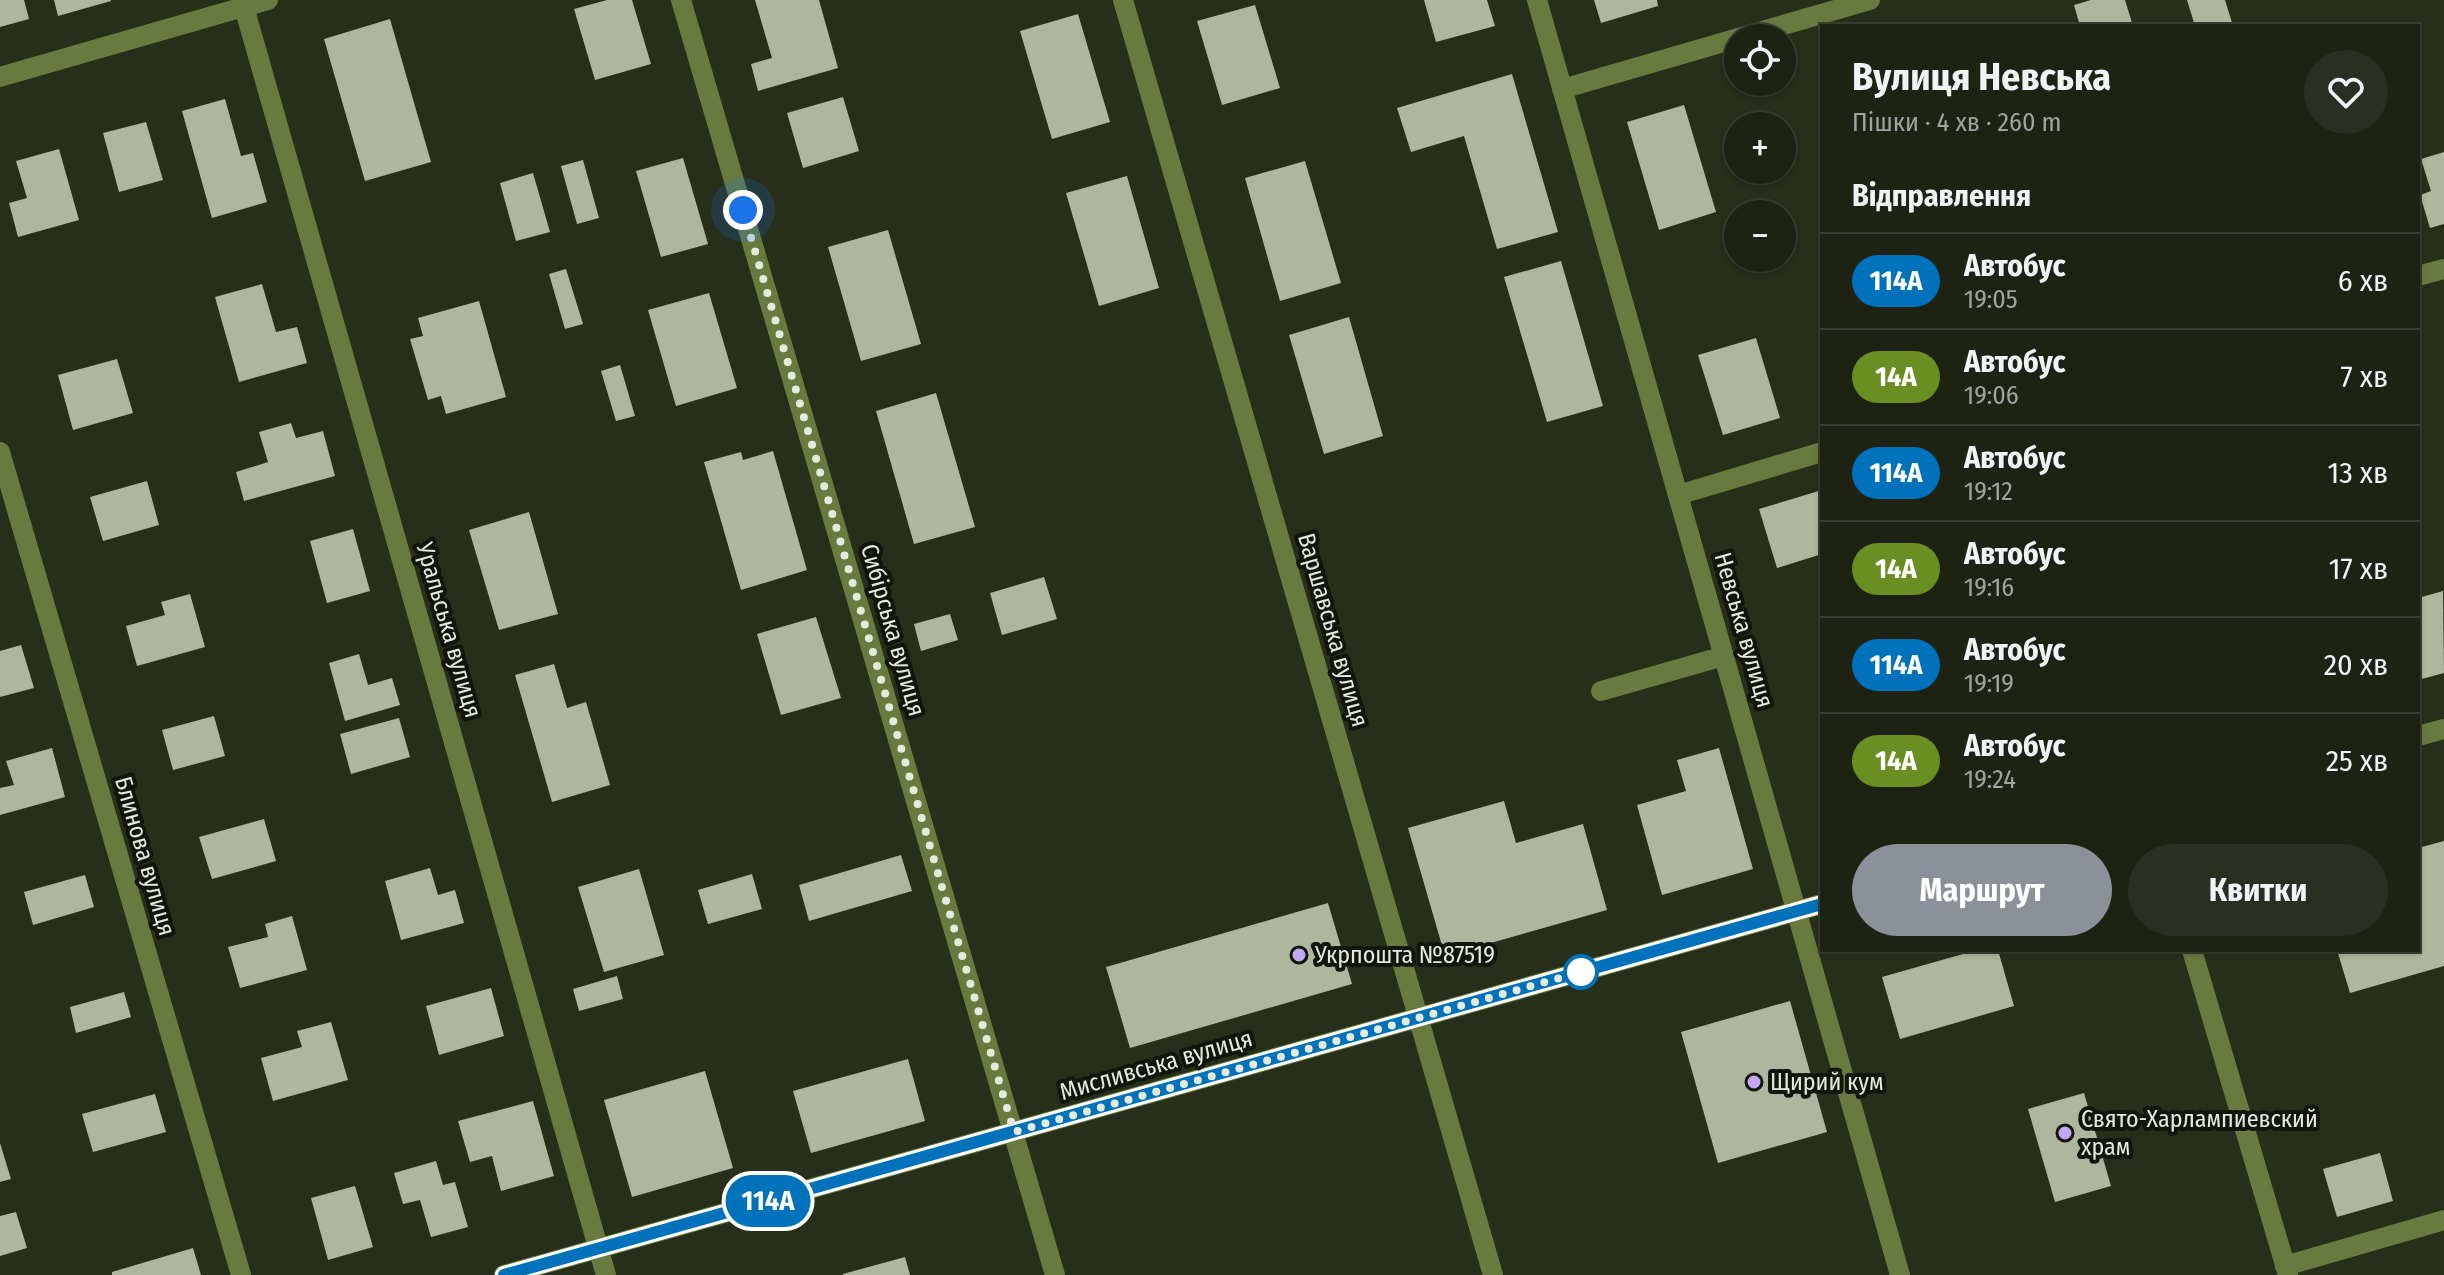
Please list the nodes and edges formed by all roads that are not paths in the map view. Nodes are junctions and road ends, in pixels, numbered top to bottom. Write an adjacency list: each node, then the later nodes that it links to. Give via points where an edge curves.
1 (268, 0): 6 (street)
2 (681, 0): 24 (street, Сибірська вулиця)
3 (1123, 0): 23 (street, Варшавська вулиця)
4 (1537, 0): 10 (street, Невська вулиця)
5 (1870, 0): 7 (street)
6 (243, 3): 9 (street); 26 (street, Уральська вулиця)
7 (1787, 24)
8 (1724, 42): 10 (street)
9 (0, 77)
10 (1562, 89): 15 (street, Невська вулиця)
11 (2444, 269): 12 (street)
12 (2420, 275)
13 (0, 452): 28 (street, Блинова вулиця)
14 (1820, 453): 15 (street)
15 (1678, 495): 16 (street, Невська вулиця)
16 (1724, 656): 17 (street); 21 (street, Невська вулиця)
17 (1601, 691)
18 (2444, 729): 19 (street)
19 (2420, 735)
20 (1820, 905): 21 (street, Мисливська вулиця)
21 (1797, 911): 23 (street, Мисливська вулиця); 33 (street, Невська вулиця)
22 (2193, 952): 27 (street)
23 (1418, 1018): 24 (street, Мисливська вулиця); 32 (street, Варшавська вулиця)
24 (1014, 1132): 26 (street, Мисливська вулиця); 31 (street, Сибірська вулиця)
25 (2444, 1220): 27 (street)
26 (598, 1249): 29 (street, Мисливська вулиця); 30 (street, Уральська вулиця)
27 (2287, 1271)
28 (241, 1275)
29 (504, 1275)
30 (606, 1275)
31 (1055, 1275)
32 (1493, 1275)
33 (1900, 1275)

